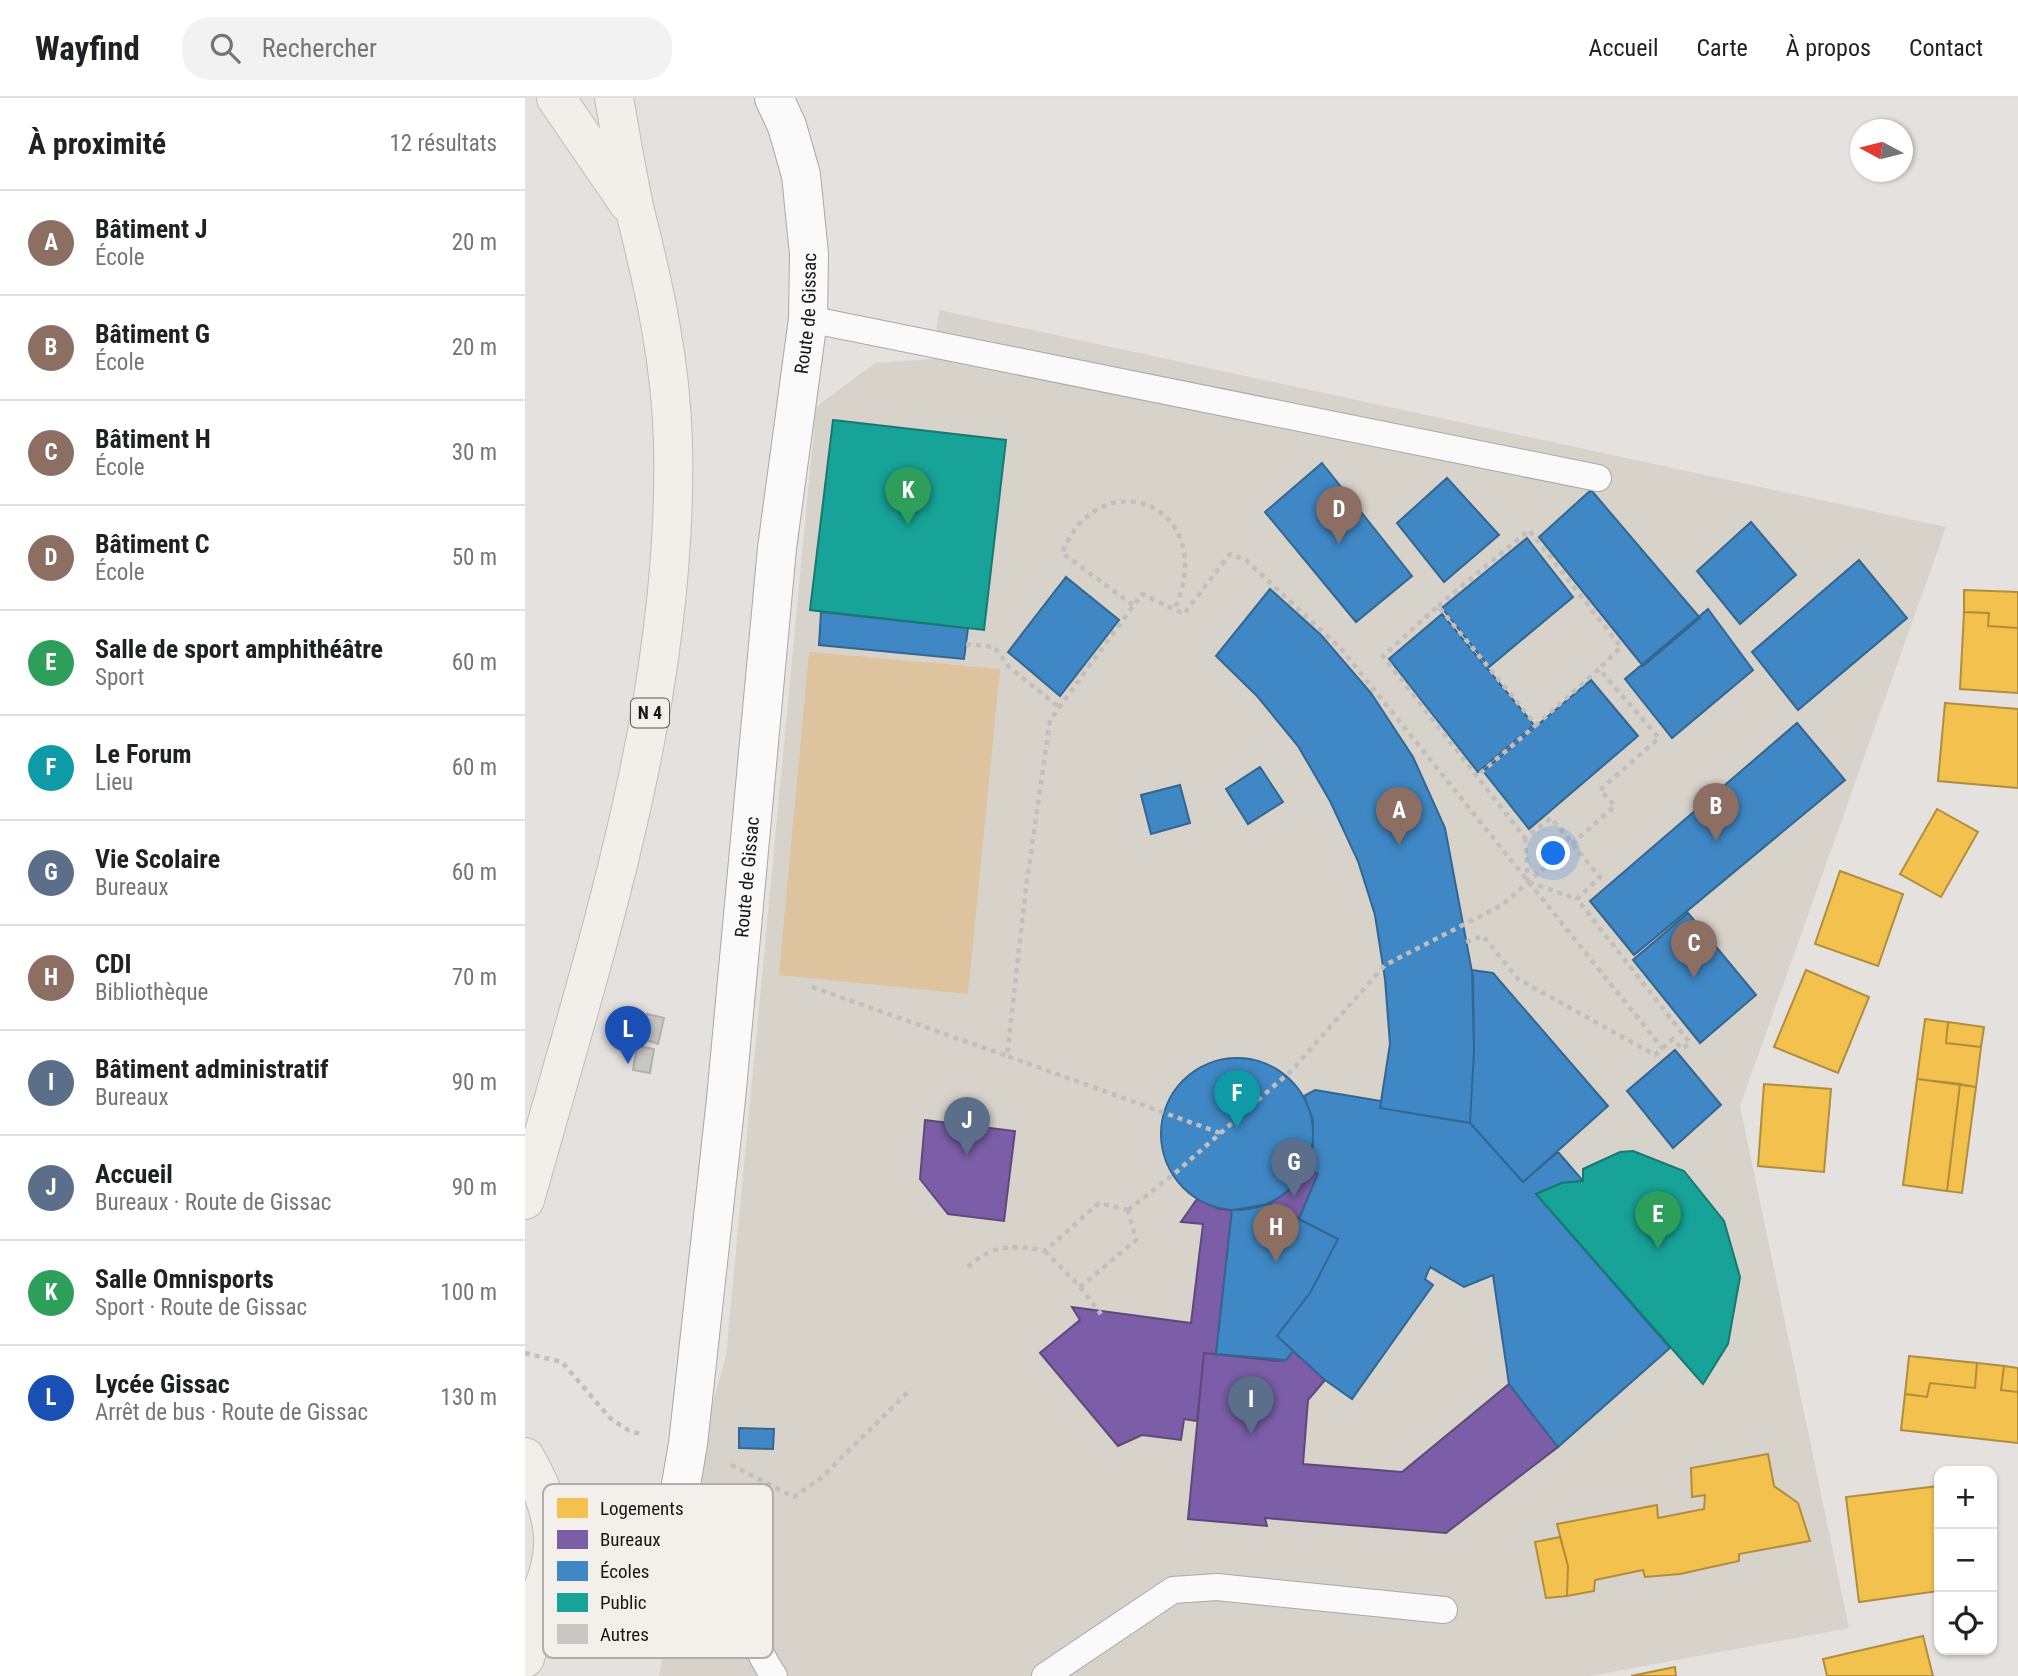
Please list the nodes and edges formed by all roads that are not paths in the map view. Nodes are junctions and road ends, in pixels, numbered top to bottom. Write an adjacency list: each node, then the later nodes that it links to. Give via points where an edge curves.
1 (556, 98): 4 (main road, N 4)
2 (614, 98): 4 (main road, N 4)
3 (774, 98): 5 (street, Route de Gissac, via 801,175 809,254)
4 (636, 215): 7 (main road, N 4, via 665,343 673,441 666,612 645,745 619,864)
5 (808, 319): 6 (lane); 10 (street, Route de Gissac, via 776,548 726,1099)
6 (1598, 478)
7 (525, 1200)
8 (525, 1446): 9 (main road)
9 (525, 1458): 11 (main road)
10 (680, 1484)
11 (543, 1491)
12 (539, 1595): 14 (main road)
13 (1444, 1610): 17 (lane, via 1217,1587 1173,1590)
14 (525, 1658)
15 (764, 1658): 16 (lane)
16 (774, 1676)
17 (1045, 1676)

